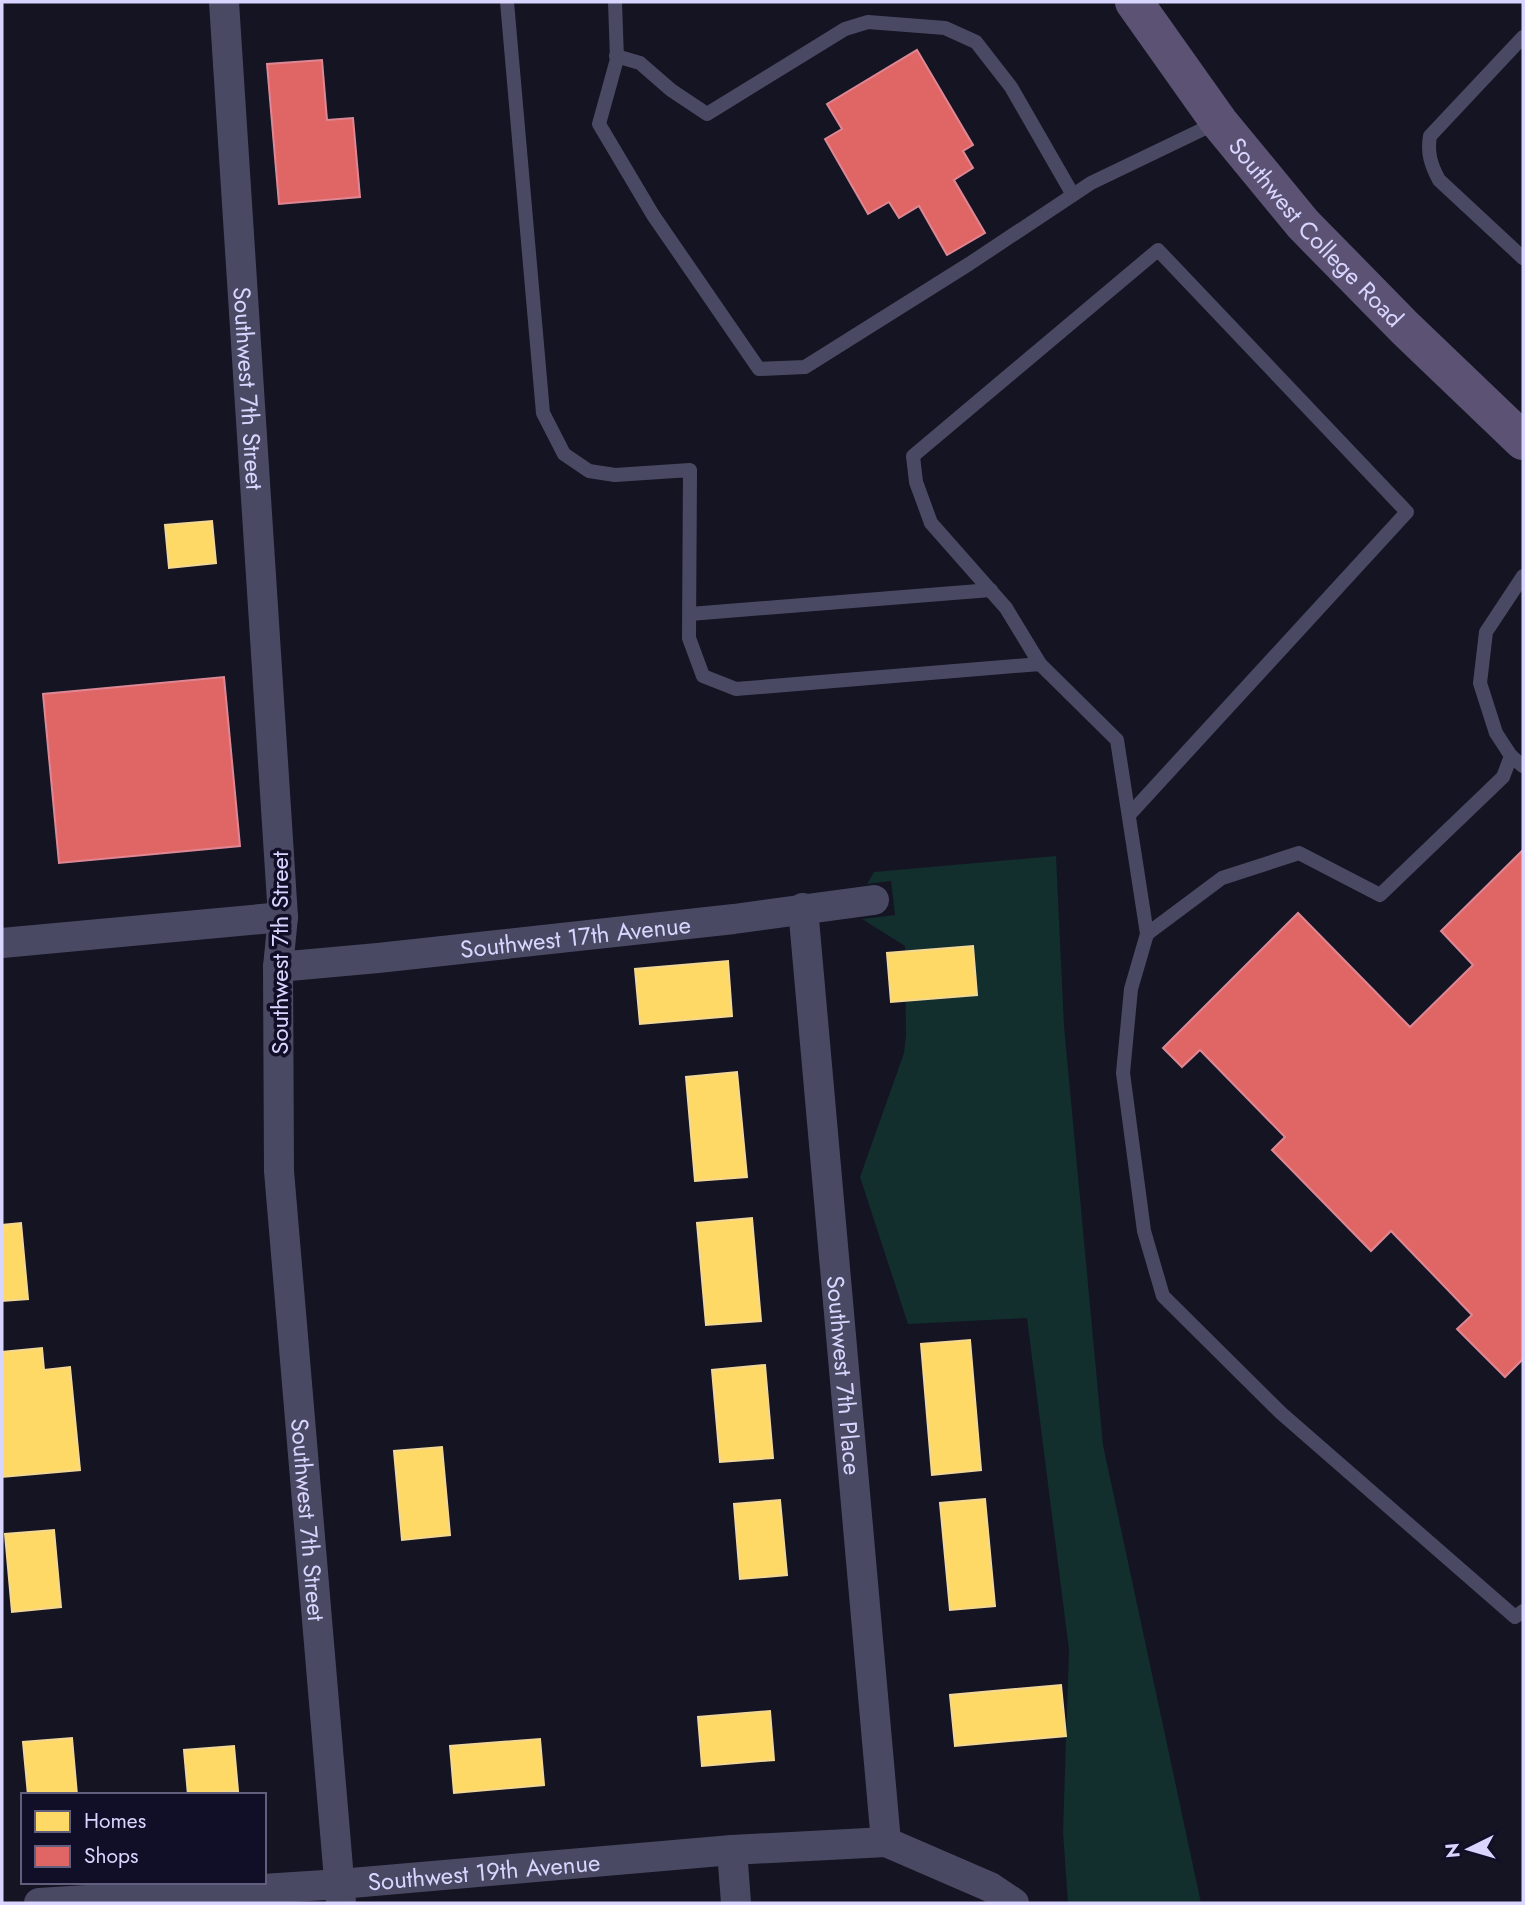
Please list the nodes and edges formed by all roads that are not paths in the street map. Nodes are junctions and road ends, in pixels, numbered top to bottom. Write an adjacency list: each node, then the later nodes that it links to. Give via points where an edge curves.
1 (224, 2): 20 (street, Southwest 7th Street)
2 (507, 2): 13 (lane, via 543,413 564,454 589,471 615,475 690,470)
3 (615, 2): 6 (lane)
4 (1134, 2): 7 (main road, Southwest College Road)
5 (1523, 37): 9 (lane, via 1430,136 1428,148 1439,180)
6 (616, 56): 8 (lane, via 640,63 707,114 845,29 868,22 945,28 976,42 1011,87); 8 (lane, via 599,124 653,215 759,369 805,367)
7 (1219, 122): 8 (lane); 10 (main road, Southwest College Road, via 1303,224)
8 (1073, 195)
9 (1523, 258)
10 (1523, 441)
11 (1523, 576): 15 (lane, via 1486,632 1480,683 1496,733)
12 (990, 590): 13 (lane); 14 (lane); 17 (lane, via 931,523 916,482 913,456 1158,250 1407,512)
13 (690, 614): 14 (lane, via 690,638 703,676 736,689)
14 (1040, 664): 17 (lane, via 1117,740)
15 (1511, 756): 16 (lane); 21 (lane, via 1503,777 1380,895 1299,853 1222,878)
16 (1523, 766)
17 (1129, 815): 21 (lane)
18 (874, 900): 19 (street, Southwest 17th Avenue)
19 (803, 908): 23 (street, Southwest 17th Avenue); 25 (street, Southwest 7th Place)
20 (283, 917): 22 (street); 23 (street, Southwest 7th Street)
21 (1147, 934): 24 (lane, via 1131,989 1122,1073 1144,1231 1163,1296 1281,1413 1484,1591 1515,1617)
22 (2, 943)
23 (278, 967): 27 (street, Southwest 7th Street, via 279,1171)
24 (1523, 1611)
25 (886, 1843): 26 (street, Southwest 19th Avenue); 31 (street, via 990,1887)
26 (732, 1850): 27 (street, Southwest 19th Avenue); 30 (street)
27 (340, 1894): 28 (street, Southwest 19th Avenue)
28 (69, 1902): 29 (street, Southwest 19th Avenue)
29 (38, 1903)
30 (736, 1903)
31 (1014, 1903)

